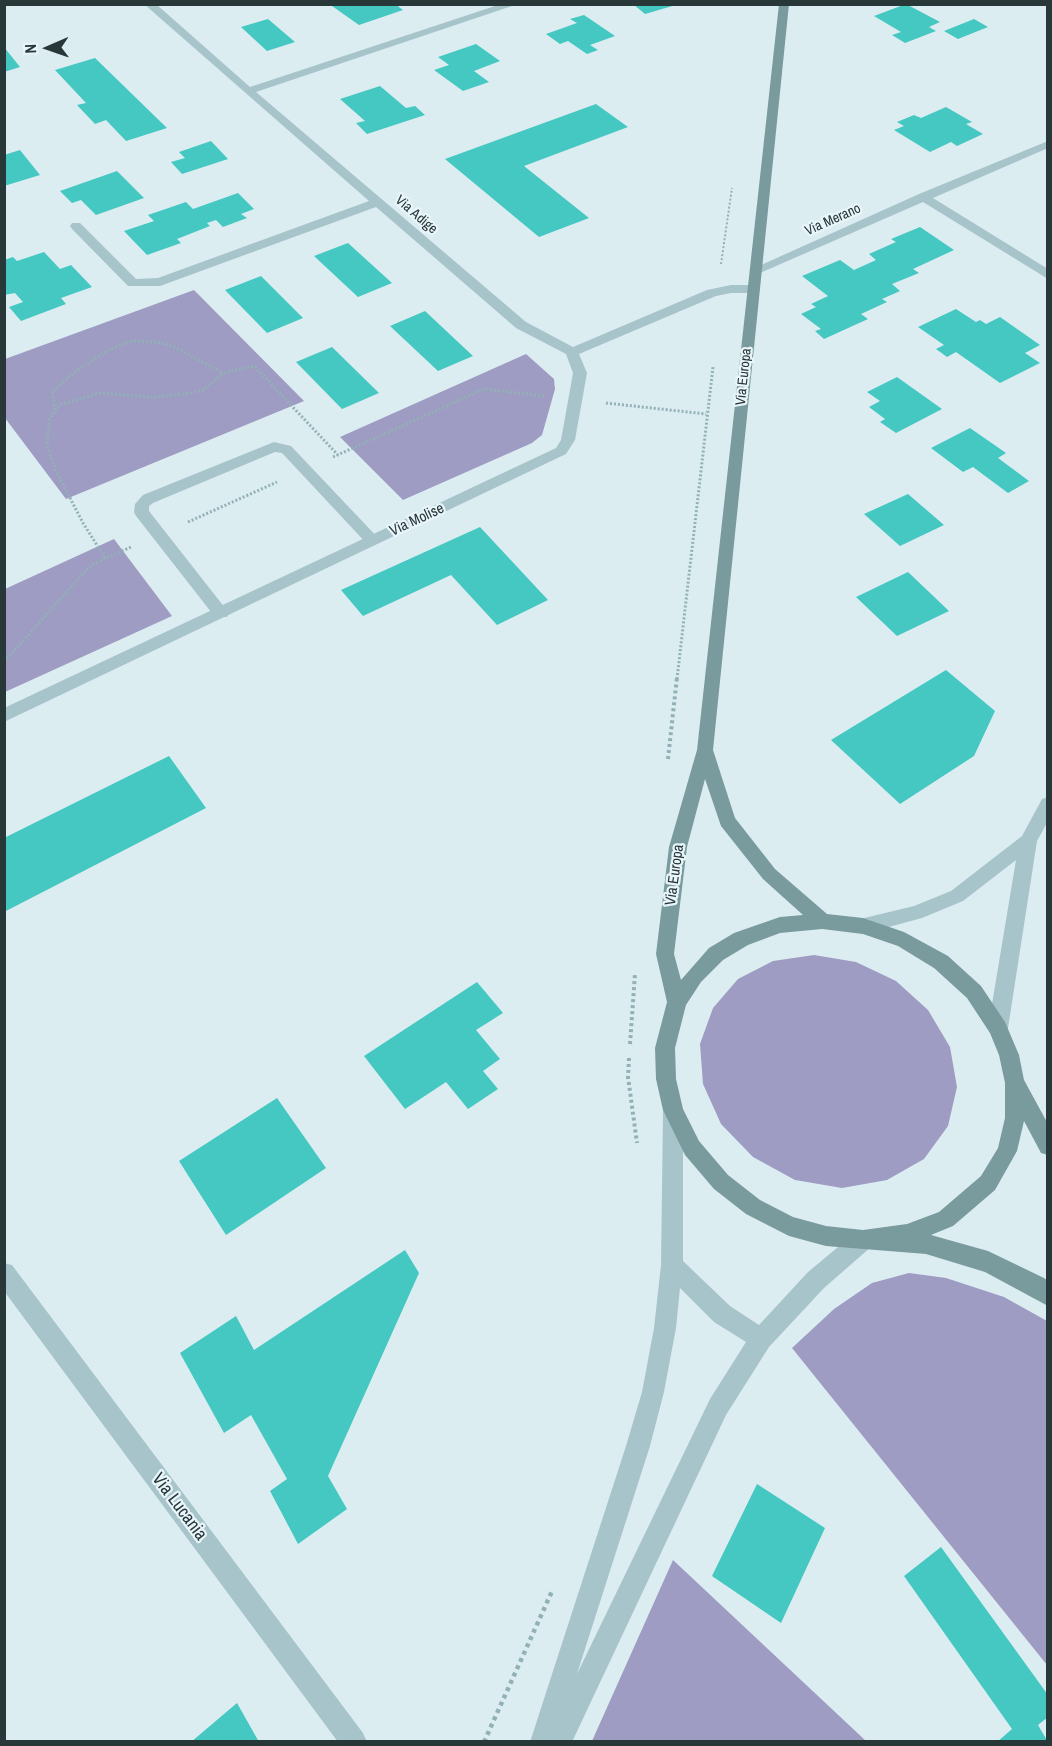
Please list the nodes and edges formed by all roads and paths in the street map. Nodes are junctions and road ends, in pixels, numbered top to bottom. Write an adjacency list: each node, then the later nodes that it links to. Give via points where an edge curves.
1 (149, 4): 4 (street, Via Adige)
2 (513, 4): 4 (street)
3 (783, 4): 9 (street, Via Europa)
4 (248, 91): 7 (street, Via Adige)
5 (1047, 144): 6 (street, Via Merano)
6 (923, 197): 9 (street, Via Merano); 10 (street)
7 (377, 202): 8 (street, via 160,282 133,283); 12 (street, Via Adige, via 522,325)
8 (76, 226)
9 (756, 270): 11 (street, Via Europa)
10 (1047, 275)
11 (753, 289): 12 (street, via 712,293); 20 (street, Via Europa)
12 (572, 352): 16 (street, Via Molise, via 580,373 568,440 561,451)
13 (223, 372): 14 (path, via 203,390 132,397 100,393 59,405); 14 (path, via 172,346 133,341 108,350 72,374 52,392); 15 (path, via 254,366)
14 (55, 411): 17 (path, via 49,420 47,445 55,470)
15 (338, 454)
16 (373, 541): 18 (street, Via Molise); 18 (street, via 286,449 274,447 147,499 141,512)
17 (106, 558)
18 (221, 613): 19 (street, Via Molise)
19 (4, 716)
20 (705, 750): 23 (street, Via Europa, via 727,821 769,874); 25 (street, Via Europa, via 678,847 664,954)
21 (1047, 804): 22 (street)
22 (1028, 841): 24 (street, via 957,896 916,913); 26 (street)
23 (822, 921): 24 (street); 25 (street, via 780,925 741,939 716,954 694,976)
24 (863, 926): 26 (street, via 904,940 941,962 974,992)
25 (677, 1002): 28 (street, via 665,1048)
26 (998, 1028): 27 (street)
27 (1015, 1083): 29 (street); 30 (street, via 1015,1118 1007,1151 988,1183 946,1219 907,1234)
28 (673, 1110): 30 (street, via 692,1148 721,1182 753,1207 789,1226); 31 (street)
29 (1047, 1146)
30 (863, 1240): 33 (street, via 926,1244 988,1262); 34 (street, via 816,1280)
31 (672, 1265): 34 (street, via 722,1314); 36 (street, via 653,1392)
32 (4, 1273): 35 (street, Via Lucania)
33 (1047, 1295)
34 (761, 1339): 37 (street, via 718,1407)
35 (354, 1742)
36 (543, 1742)
37 (558, 1742)

